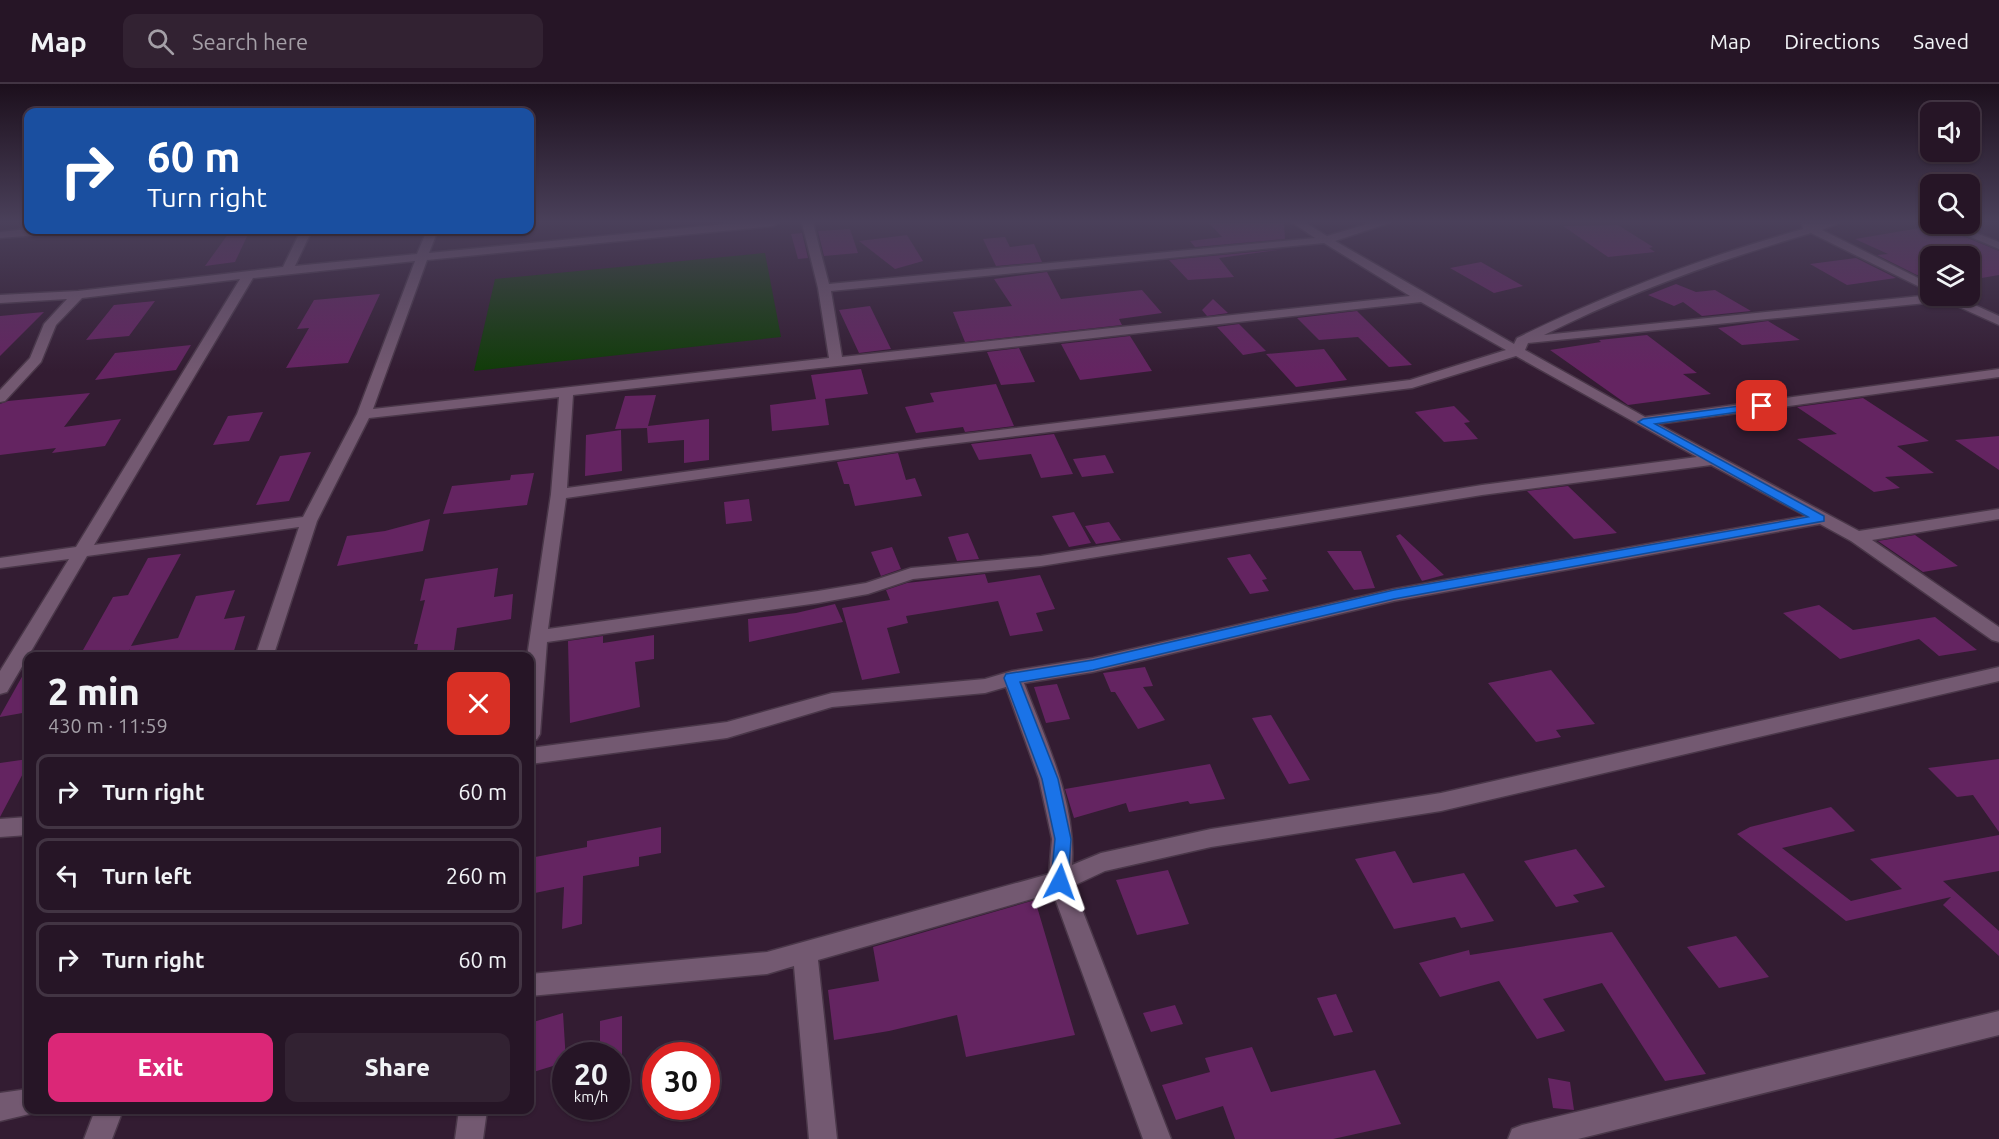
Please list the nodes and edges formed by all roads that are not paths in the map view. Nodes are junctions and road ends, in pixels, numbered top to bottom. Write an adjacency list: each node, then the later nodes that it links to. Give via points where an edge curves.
1 (265, 272): 8 (street)
2 (415, 272): 22 (street)
3 (820, 272): 10 (street)
4 (989, 272): 10 (street)
5 (1379, 272): 12 (street)
6 (1683, 272): 17 (street, via 1583,310)
7 (1898, 272): 9 (street)
8 (249, 274): 11 (street); 30 (street)
9 (1920, 283)
10 (824, 288): 18 (street)
11 (78, 295): 13 (street); 21 (street, via 50,324 36,359)
12 (1423, 298): 17 (street); 18 (street)
13 (0, 299)
14 (1920, 299): 17 (street)
15 (1968, 306): 16 (street)
16 (1999, 321)
17 (1520, 346): 23 (street); 25 (street, via 1412,384 925,443)
18 (836, 361): 20 (street)
19 (1999, 373): 23 (street)
20 (566, 393): 22 (street); 25 (street)
21 (0, 398)
22 (364, 414): 28 (street)
23 (1643, 422): 24 (street)
24 (1712, 460): 27 (street); 33 (street, via 1482,490 1052,560 911,574 867,588 818,597)
25 (559, 494): 33 (street)
26 (1999, 514): 29 (street)
27 (1820, 519): 29 (street); 36 (street, via 1394,595 1093,665)
28 (309, 522): 30 (street); 34 (street)
29 (1857, 537): 32 (street)
30 (82, 553): 31 (street); 39 (street)
31 (0, 563)
32 (1999, 636)
33 (538, 637): 37 (street)
34 (266, 652)
35 (1999, 674): 44 (street, via 1441,802 1211,838 1101,861)
36 (1012, 678): 38 (street); 40 (street)
37 (534, 686)
38 (987, 686): 40 (street); 41 (street, via 832,700 727,730)
39 (0, 687)
40 (1023, 706): 44 (street, via 1050,779 1063,839)
41 (534, 755)
42 (24, 826): 43 (street)
43 (0, 828)
44 (1060, 882): 45 (street); 55 (street)
45 (805, 953): 46 (street, via 767,963); 54 (street)
46 (534, 985)
47 (1999, 1023): 56 (street)
48 (24, 1103): 49 (street)
49 (0, 1107)
50 (107, 1114): 52 (street)
51 (472, 1114): 53 (street)
52 (98, 1139)
53 (469, 1139)
54 (823, 1139)
55 (1156, 1139)
56 (1522, 1139)

